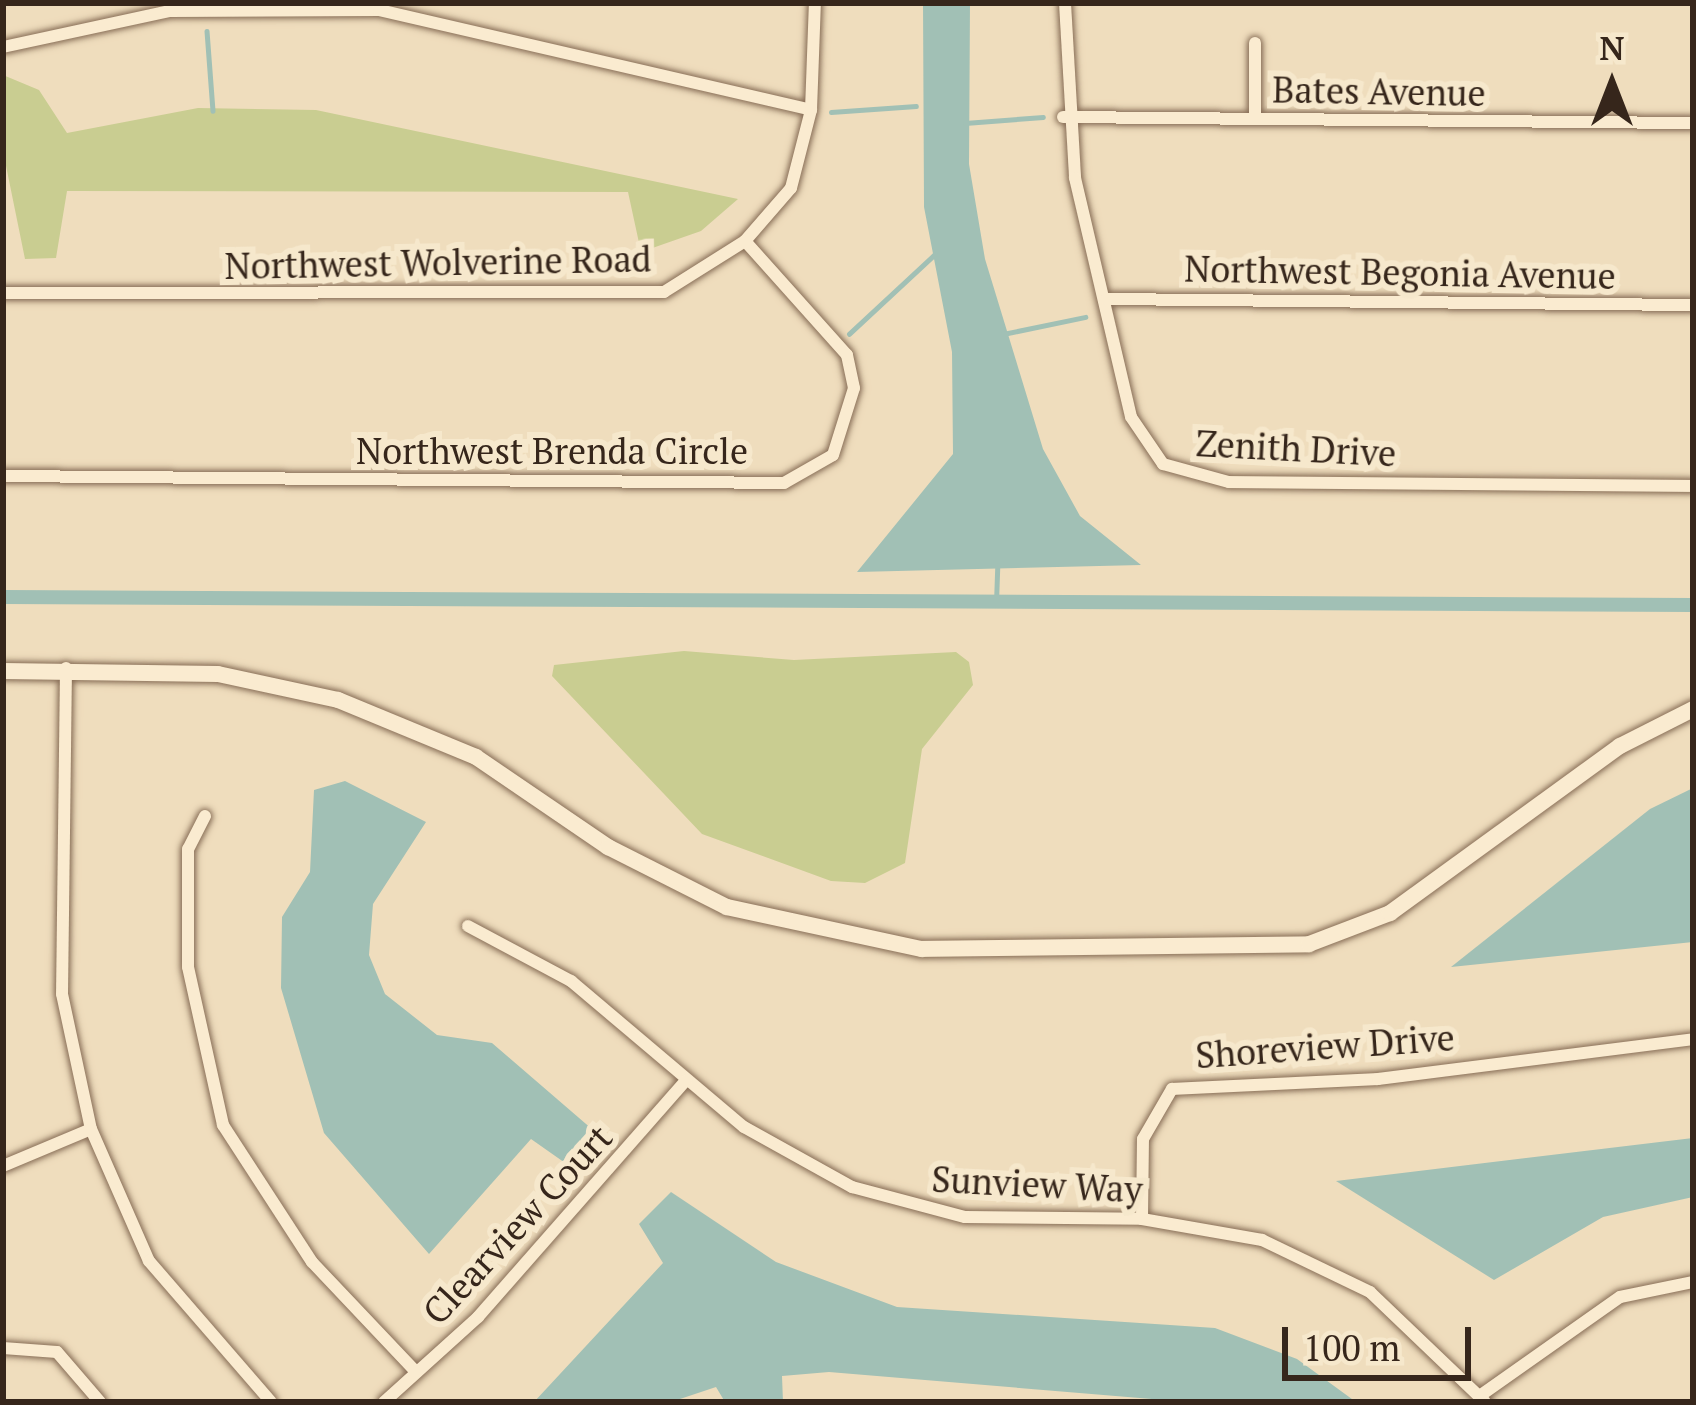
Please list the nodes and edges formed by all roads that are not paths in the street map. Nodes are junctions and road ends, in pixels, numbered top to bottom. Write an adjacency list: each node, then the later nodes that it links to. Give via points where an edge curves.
1 (815, 3): 5 (street, Northwest Wolverine Road)
2 (1065, 3): 6 (street, Zenith Drive)
3 (1255, 43): 7 (street)
4 (3, 47): 5 (street, via 170,11 340,8 476,27)
5 (811, 110): 9 (street, Northwest Wolverine Road, via 791,188)
6 (1064, 117): 7 (street, Bates Avenue); 11 (street, Zenith Drive)
7 (1255, 118): 8 (street, Bates Avenue)
8 (1693, 123)
9 (745, 241): 10 (street, Northwest Wolverine Road, via 664,292 628,297); 13 (street, Northwest Brenda Circle, via 847,356 854,388 833,454 784,483)
10 (3, 293)
11 (1107, 299): 12 (street, Northwest Begonia Avenue); 14 (street, Zenith Drive, via 1137,434 1188,477)
12 (1693, 305)
13 (3, 476)
14 (1693, 486)
15 (66, 668): 16 (street); 17 (street, via 218,674 338,700 476,757 641,866 727,907 922,949 1309,944 1390,913 1620,746); 22 (street, via 62,994)
16 (3, 671)
17 (1693, 709)
18 (205, 817): 27 (street, via 188,849 188,967 223,1125 300,1247)
19 (469, 926): 21 (street, Sunview Way, via 571,981)
20 (1693, 1039): 24 (street, Shoreview Drive, via 1378,1079 1172,1089 1143,1139)
21 (686, 1080): 24 (street, Sunview Way, via 799,1161 904,1205); 27 (street, Clearview Court, via 585,1203)
22 (91, 1129): 23 (street); 30 (street, via 149,1261)
23 (3, 1166)
24 (1142, 1219): 28 (street, Sunview Way, via 1315,1261 1418,1328)
25 (1693, 1282): 28 (street, via 1620,1297)
26 (3, 1348): 29 (street, via 58,1352)
27 (416, 1372): 31 (street, Clearview Court)
28 (1483, 1398)
29 (100, 1402)
30 (272, 1402)
31 (384, 1402)

